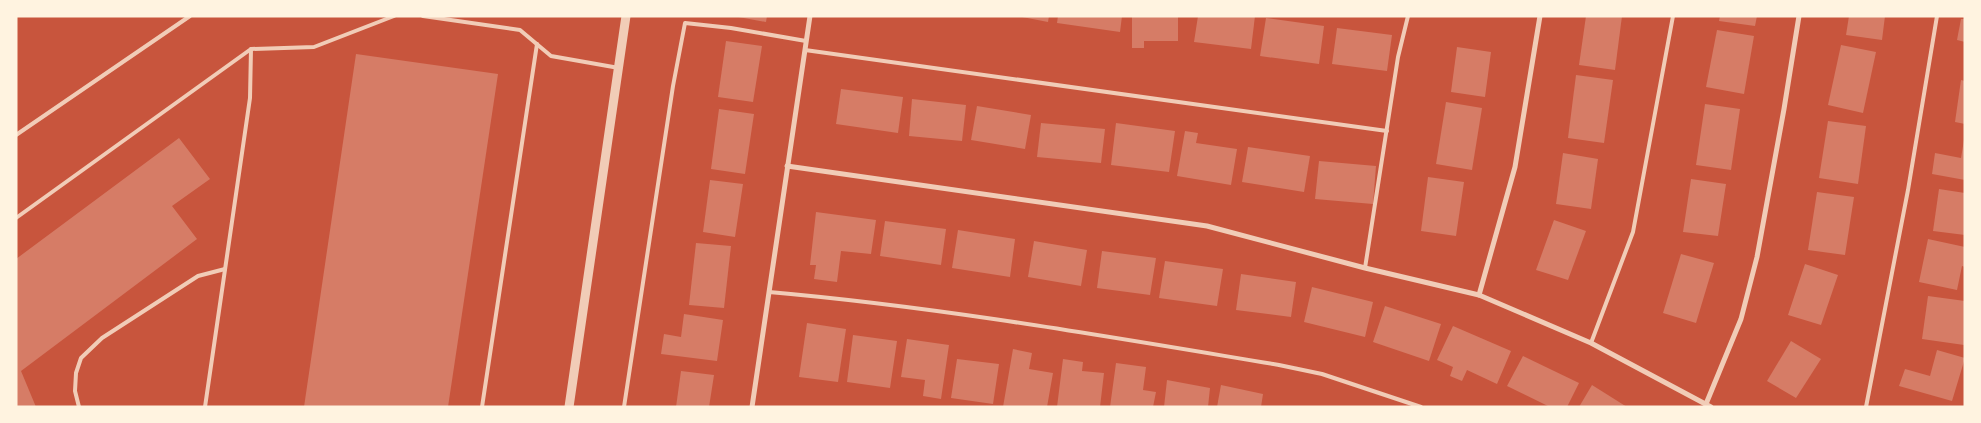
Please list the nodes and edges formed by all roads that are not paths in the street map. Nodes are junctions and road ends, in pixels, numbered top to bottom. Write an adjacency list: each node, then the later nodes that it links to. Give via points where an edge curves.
1 (190, 16): 19 (lane)
2 (394, 16): 15 (lane, via 314,47)
3 (423, 16): 14 (lane, via 520,30)
4 (626, 16): 17 (street)
5 (686, 16): 12 (lane)
6 (810, 16): 13 (street)
7 (1408, 16): 18 (lane)
8 (1540, 16): 25 (street, via 1515,167)
9 (1673, 16): 26 (lane, via 1633,232)
10 (1799, 16): 27 (street, via 1757,257 1741,319)
11 (1937, 16): 35 (lane, via 1908,190)
12 (685, 23): 13 (lane); 32 (lane)
13 (806, 41): 16 (street)
14 (537, 44): 17 (lane, via 551,56); 30 (lane)
15 (250, 49): 21 (lane); 23 (lane, via 250,98)
16 (805, 50): 18 (lane); 20 (street)
17 (619, 68): 31 (street)
18 (1387, 131): 22 (lane)
19 (16, 135)
20 (787, 166): 22 (street, via 1207,226); 24 (street)
21 (16, 218)
22 (1365, 268): 25 (street)
23 (225, 269): 28 (lane, via 198,276 102,338 81,358 75,391); 29 (lane)
24 (769, 292): 33 (street); 34 (lane, via 998,320 1279,365 1322,374)
25 (1478, 295): 26 (street)
26 (1591, 343): 27 (street)
27 (1709, 405)
28 (79, 407)
29 (205, 407)
30 (482, 407)
31 (569, 407)
32 (624, 407)
33 (752, 407)
34 (1421, 407)
35 (1866, 407)

